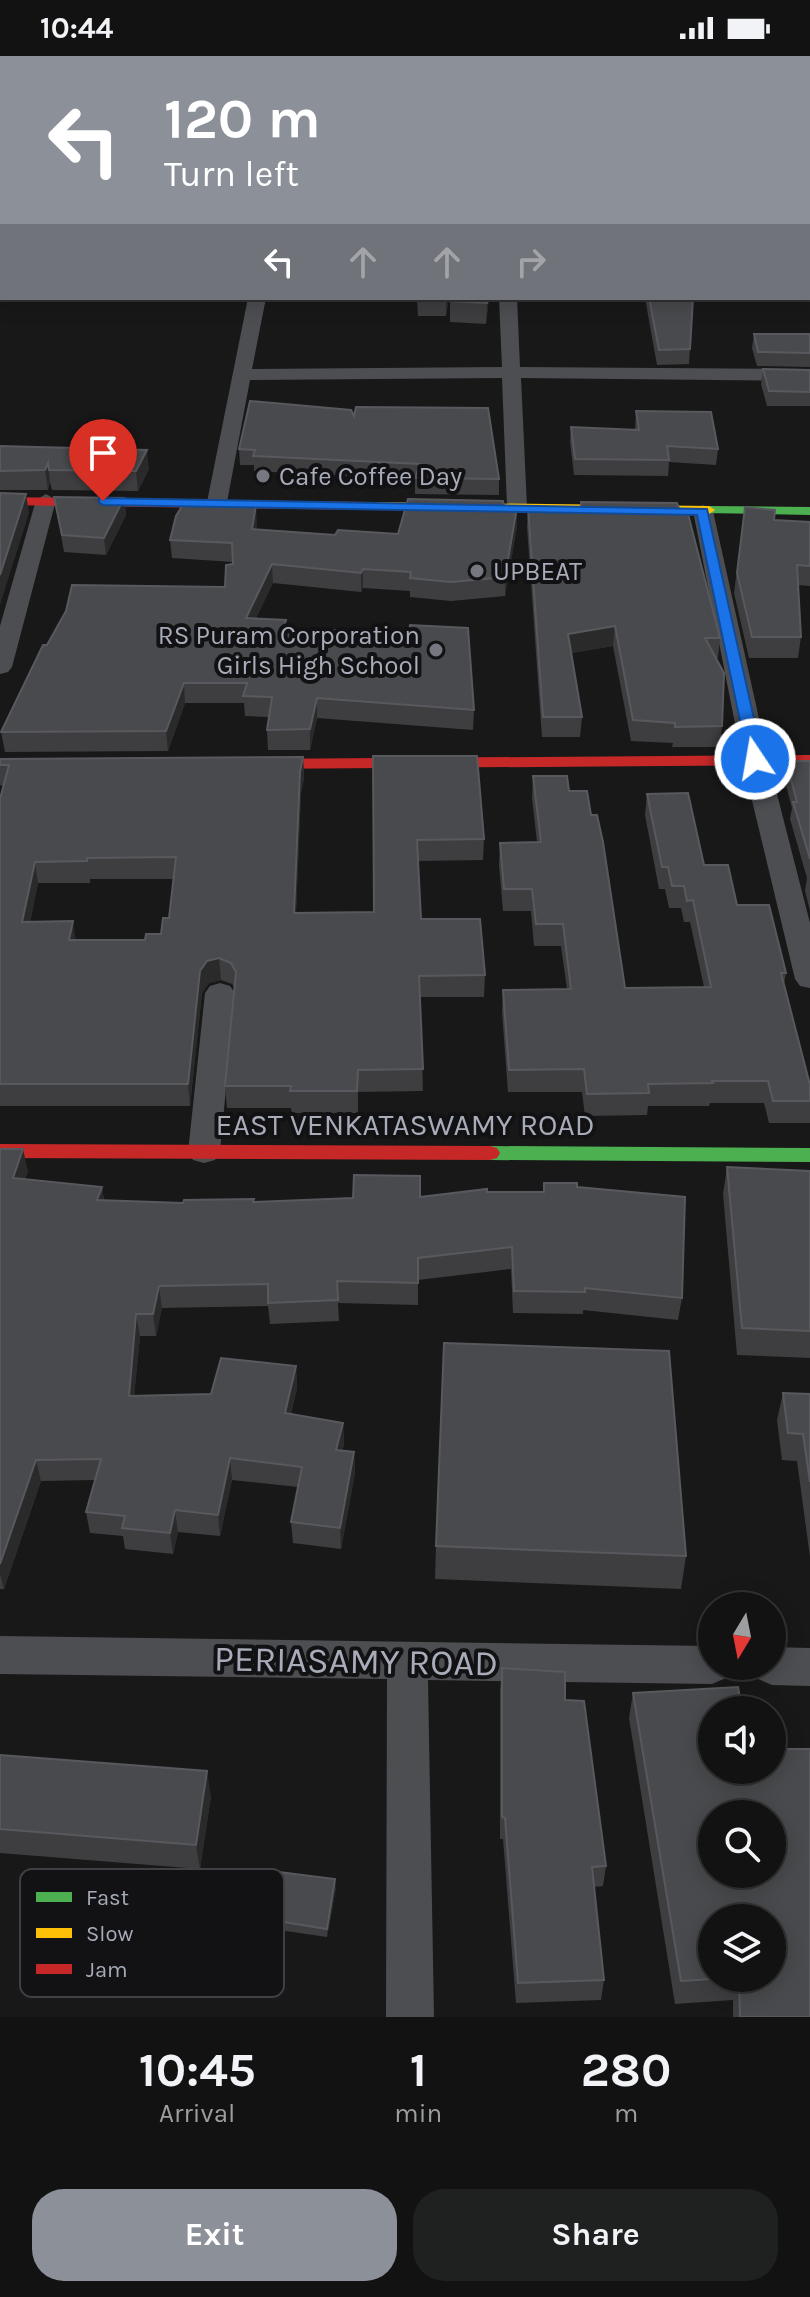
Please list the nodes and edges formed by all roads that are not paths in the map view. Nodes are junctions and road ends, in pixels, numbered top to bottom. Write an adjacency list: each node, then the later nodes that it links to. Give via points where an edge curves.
1 (257, 300): 4 (street)
2 (508, 300): 3 (street)
3 (511, 372): 4 (street); 5 (street); 9 (street)
4 (243, 375): 8 (street)
5 (810, 375)
6 (46, 500): 7 (street); 8 (street); 12 (street)
7 (0, 501)
8 (217, 502): 9 (street)
9 (517, 507): 10 (street)
10 (703, 511): 11 (street); 13 (street)
11 (810, 511)
12 (0, 667)
13 (755, 759): 14 (street); 15 (street); 16 (street)
14 (810, 760)
15 (220, 764)
16 (810, 979)
17 (220, 993): 19 (street)
18 (0, 1151): 19 (street, EAST VENKATASWAMY ROAD)
19 (204, 1152): 20 (street, EAST VENKATASWAMY ROAD)
20 (810, 1155)
21 (0, 1655): 22 (street, PERIASAMY ROAD)
22 (407, 1660): 23 (street, PERIASAMY ROAD); 26 (street)
23 (698, 1665)
24 (786, 1666): 25 (street)
25 (810, 1667)
26 (410, 2017)

